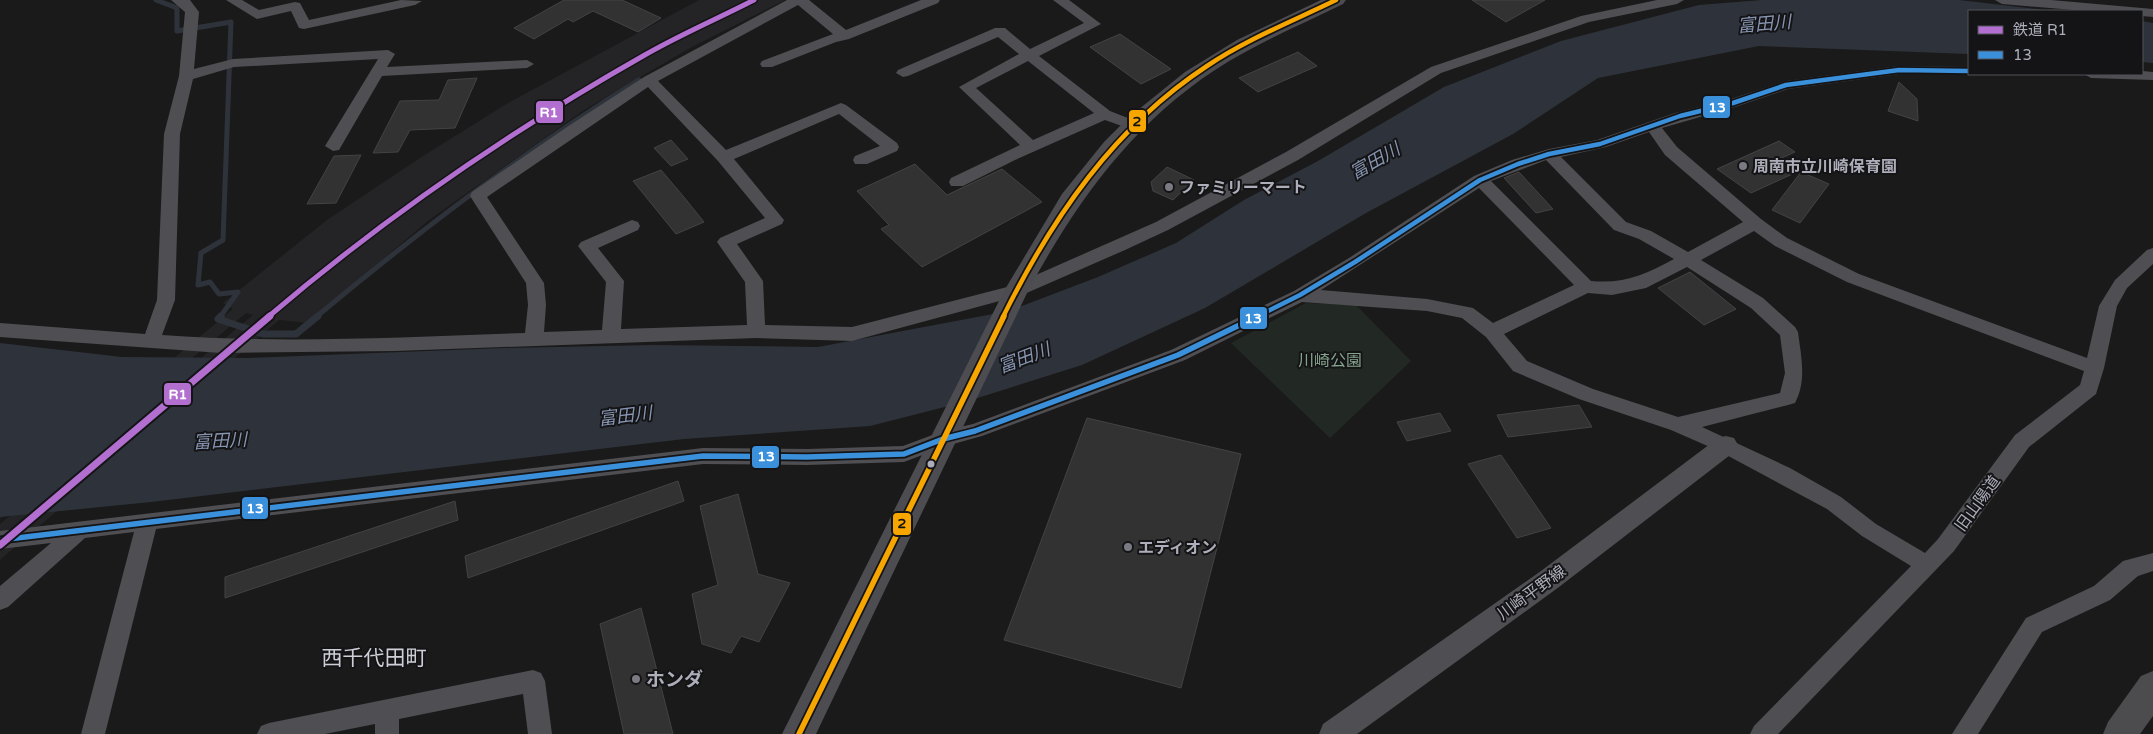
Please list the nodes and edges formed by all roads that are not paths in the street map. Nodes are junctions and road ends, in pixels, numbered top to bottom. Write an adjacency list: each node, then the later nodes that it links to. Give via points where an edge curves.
1 (233, 0): 10 (street, via 257,15 295,6 304,25)
2 (797, 0): 22 (street)
3 (801, 0): 12 (street)
4 (932, 0): 12 (street)
5 (1060, 0): 13 (street, via 1094,24)
6 (1336, 0): 24 (main road, via 1193,75)
7 (1677, 0): 39 (street, via 1586,20 1436,70 1292,156 1162,226)
8 (2002, 0): 11 (street)
9 (185, 1): 20 (street, via 192,12)
10 (416, 1)
11 (2120, 10)
12 (844, 36): 15 (street)
13 (1029, 55): 18 (street, via 1000,31); 23 (street); 27 (street, via 966,87)
14 (527, 64): 17 (street)
15 (767, 64)
16 (1968, 71): 25 (street, via 1898,70 1786,85)
17 (378, 72): 20 (street, via 388,54 234,63); 26 (street)
18 (903, 73)
19 (2122, 75): 21 (street)
20 (186, 76): 45 (street, via 172,134 166,300)
21 (2153, 76)
22 (650, 80): 29 (street); 44 (street, via 478,196 536,283)
23 (1105, 114): 24 (street); 27 (street)
24 (1133, 125): 39 (main road, via 1093,166 1071,196)
25 (1653, 127): 28 (street, via 1600,144); 33 (street, via 1672,151)
26 (333, 146)
27 (1031, 147): 32 (street)
28 (1549, 154): 31 (street); 36 (street, via 1620,226 1645,235)
29 (724, 157): 30 (street, via 841,108 891,147); 41 (street, via 776,220 726,242 754,281)
30 (861, 160)
31 (1480, 180): 37 (street); 38 (street)
32 (957, 182)
33 (1754, 222): 36 (street); 46 (street, via 1781,242 1853,278)
34 (632, 226): 43 (street, via 587,246 615,281)
35 (2153, 254): 46 (street, 旧山陽道, via 2120,284 2108,306)
36 (1688, 260): 37 (street, via 1646,282 1612,289); 47 (street, via 1757,303 1789,332 1794,374 1788,398)
37 (1586, 287): 42 (street)
38 (1300, 295): 42 (street, via 1427,305 1467,313); 48 (street, via 1178,355 975,431)
39 (1012, 298): 41 (street, via 852,334); 48 (main road)
40 (0, 330): 45 (street)
41 (756, 331): 43 (street)
42 (1492, 332): 47 (street, via 1520,366 1586,394)
43 (611, 336): 44 (street)
44 (534, 337): 45 (street, via 395,344 221,346)
45 (151, 341)
46 (2095, 368): 54 (street, 旧山陽道, via 2089,388 2022,441 1946,545)
47 (1678, 425): 49 (street)
48 (946, 432): 50 (street, via 904,454 703,456); 62 (main road)
49 (1726, 445): 54 (street, via 1834,503 1869,530); 63 (street, 川崎平野線, via 1550,578)
50 (146, 522): 51 (street); 58 (street)
51 (81, 529): 52 (street); 55 (street)
52 (0, 540)
53 (2153, 562): 65 (street, via 2131,568 2102,593 2034,625)
54 (1927, 565): 64 (street, 旧山陽道)
55 (0, 600)
56 (2153, 687): 66 (highway)
57 (387, 710): 59 (street); 60 (street); 61 (street, via 533,681)
58 (93, 734)
59 (269, 734)
60 (387, 734)
61 (540, 734)
62 (799, 734)
63 (1333, 734)
64 (1762, 734)
65 (1964, 734)
66 (2120, 734)

